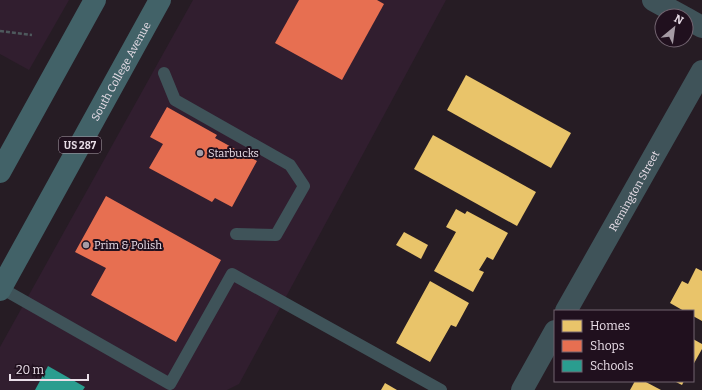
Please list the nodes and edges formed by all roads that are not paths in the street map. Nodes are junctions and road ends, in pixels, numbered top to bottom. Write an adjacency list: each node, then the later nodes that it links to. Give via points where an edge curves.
1 (95, 0): 7 (highway)
2 (160, 0): 9 (highway, South College Avenue / US 287)
3 (653, 0): 4 (street)
4 (668, 8)
5 (702, 71): 10 (street, Remington Street)
6 (164, 73): 8 (lane, via 175,100 290,165 304,186 276,234)
7 (0, 172)
8 (236, 234)
9 (1, 289): 12 (lane, via 170,384 232,274)
10 (567, 310)
11 (554, 333): 13 (street)
12 (441, 390)
13 (522, 390)

